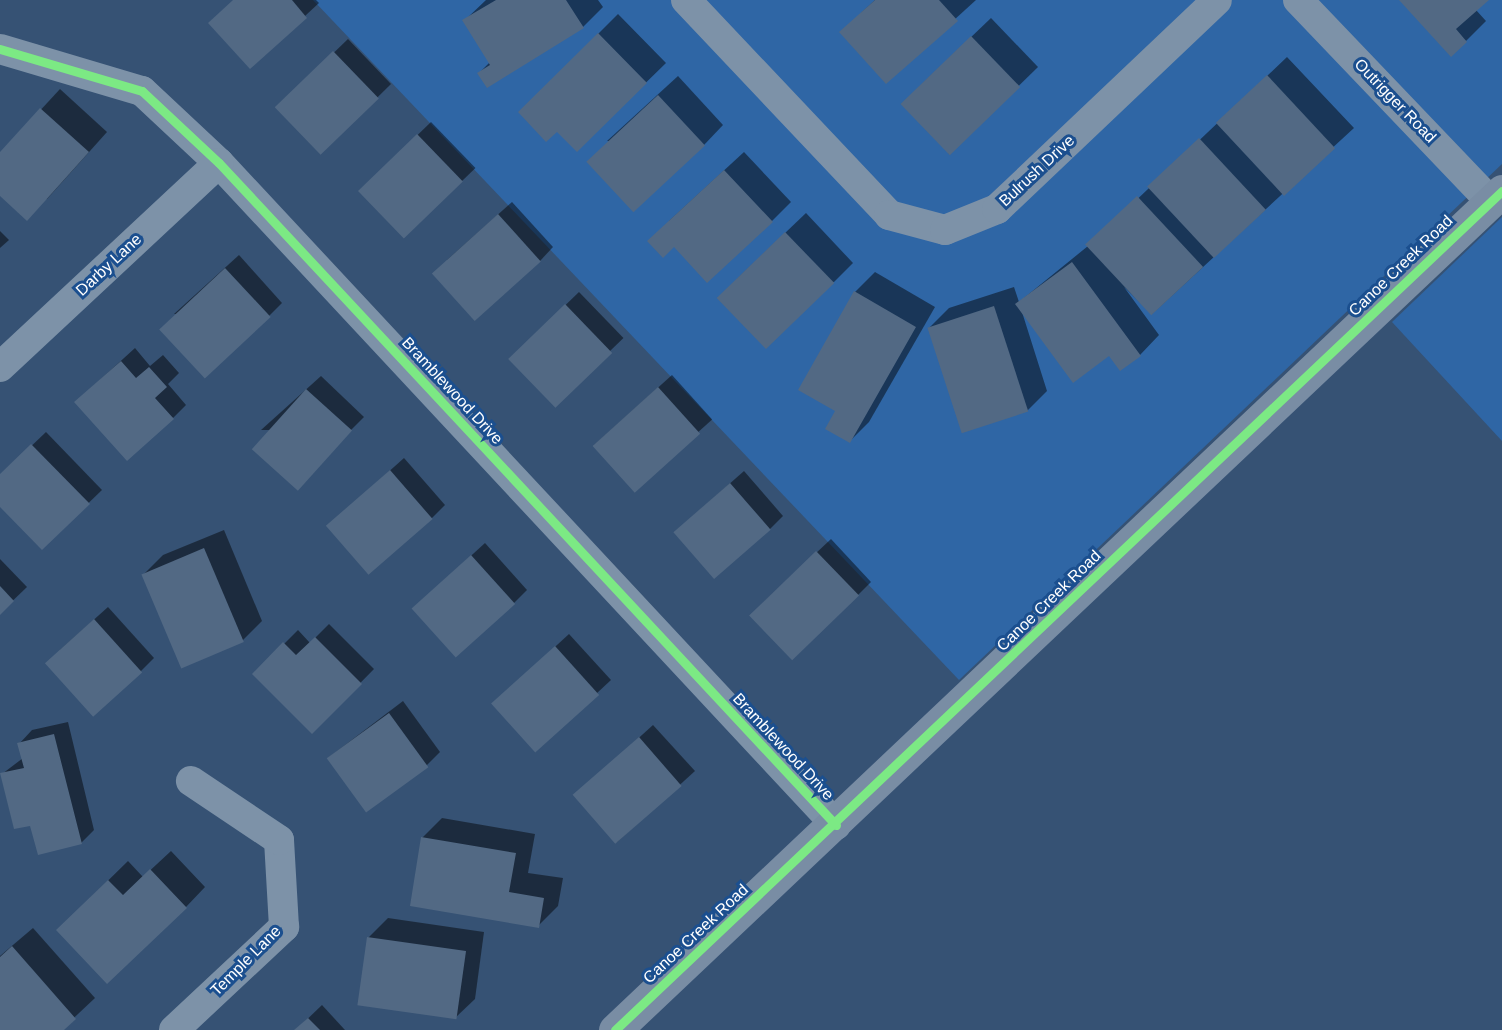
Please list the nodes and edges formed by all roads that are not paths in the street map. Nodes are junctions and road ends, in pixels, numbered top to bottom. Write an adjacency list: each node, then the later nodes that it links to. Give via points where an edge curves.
1 (686, 0): 2 (street, Bulrush Drive, via 889,215 945,230 997,209)
2 (1217, 0)
3 (1298, 0): 6 (street, Outrigger Road)
4 (0, 49): 5 (street, Bramblewood Drive, via 142,91)
5 (219, 163): 7 (street, Darby Lane); 9 (street, Bramblewood Drive)
6 (1496, 196): 9 (main road, Canoe Creek Road)
7 (0, 367)
8 (191, 781): 10 (street, Temple Lane, via 279,840 284,927)
9 (836, 825): 11 (main road, Canoe Creek Road)
10 (174, 1030)
11 (615, 1030)

